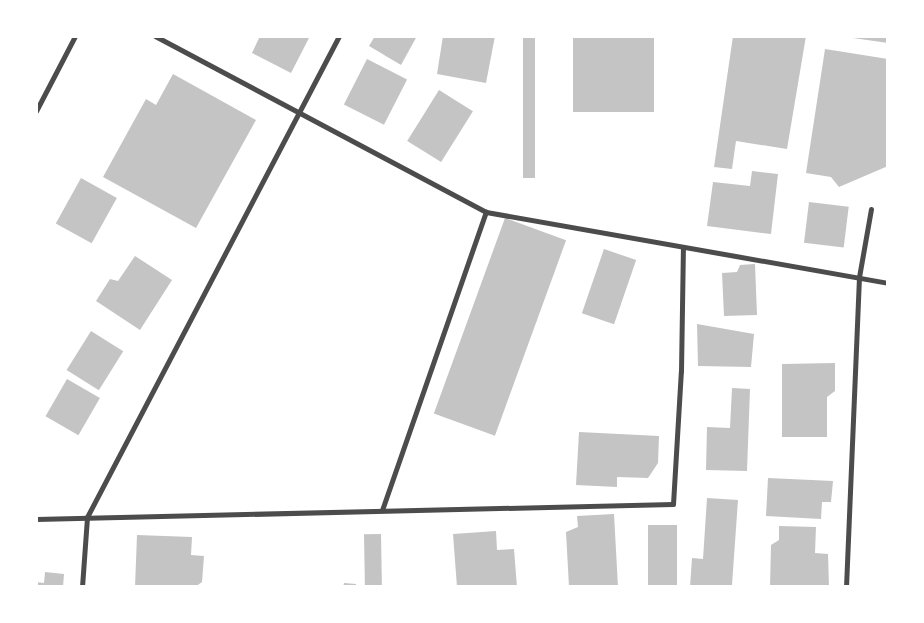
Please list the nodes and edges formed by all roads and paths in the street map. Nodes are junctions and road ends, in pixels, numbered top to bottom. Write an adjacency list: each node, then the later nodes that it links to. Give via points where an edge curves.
1 (75, 36): 4 (street)
2 (155, 36): 5 (street)
3 (339, 36): 5 (street)
4 (36, 111)
5 (298, 114): 7 (street); 12 (street)
6 (871, 208): 9 (street)
7 (486, 212): 8 (street); 11 (street)
8 (683, 249): 9 (street); 11 (street, via 681,371 672,504)
9 (859, 277): 10 (street); 15 (street)
10 (888, 283)
11 (382, 510): 12 (street)
12 (86, 517): 13 (street); 14 (street)
13 (36, 519)
14 (82, 587)
15 (846, 587)

